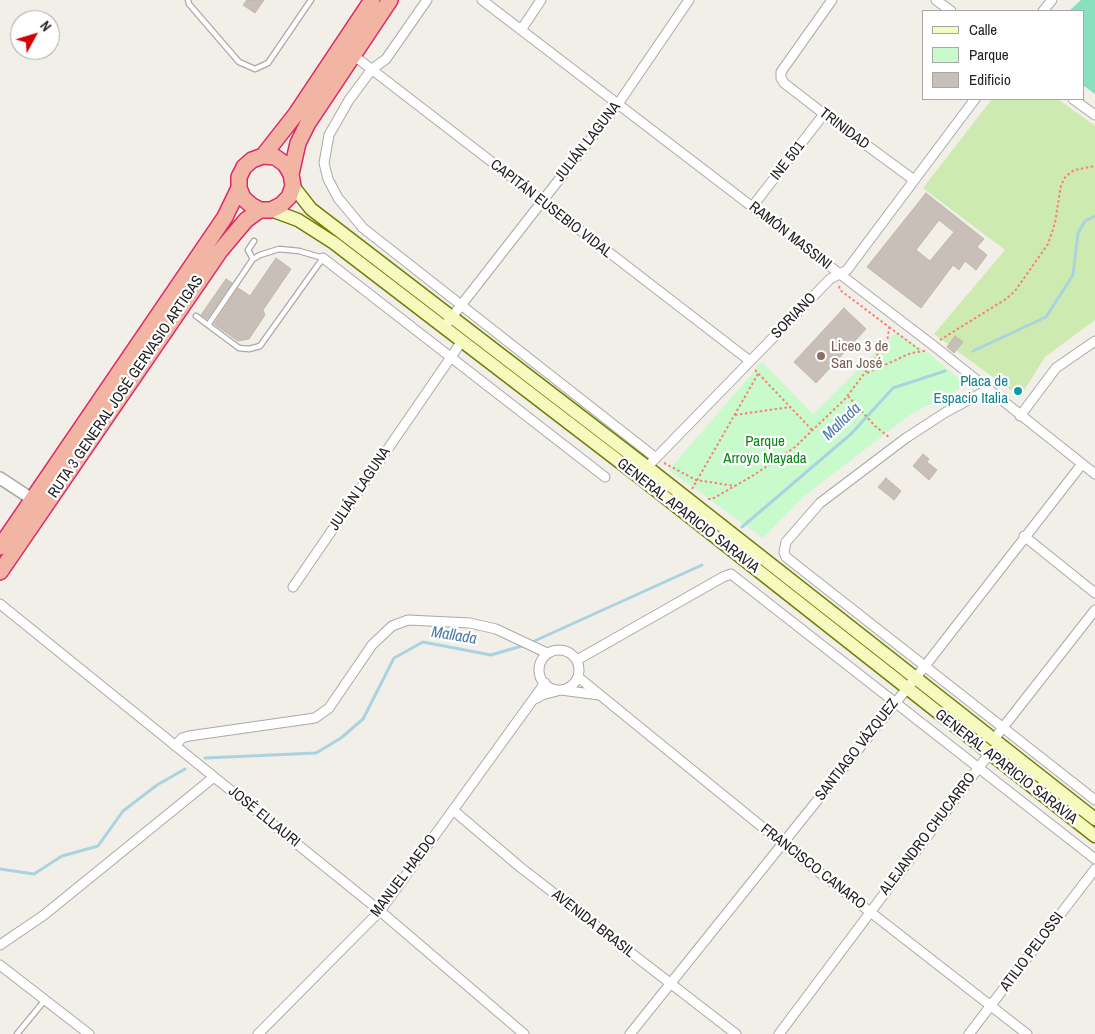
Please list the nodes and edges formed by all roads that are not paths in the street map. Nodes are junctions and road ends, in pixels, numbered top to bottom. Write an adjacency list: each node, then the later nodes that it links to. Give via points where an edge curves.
1 (188, 0): 2 (lane, via 239,62 255,69 268,63)
2 (311, 0)
3 (372, 0): 22 (highway, via 290,122)
4 (390, 0): 15 (highway)
5 (426, 0): 16 (street, GENERAL APARICIO SARAVIA, via 386,59)
6 (482, 0): 14 (street, RAMÓN MASSINI)
7 (541, 0): 14 (street)
8 (690, 0): 19 (street, JULIÁN LAGUNA)
9 (832, 0): 20 (street, TRINIDAD, via 782,72 784,83)
10 (936, 0): 12 (street)
11 (1052, 0): 13 (street)
12 (950, 10)
13 (1044, 10)
14 (521, 30): 19 (street, RAMÓN MASSINI)
15 (353, 55): 16 (street, CAPITÁN EUSEBIO VIDAL); 23 (highway, via 298,143)
16 (372, 69): 26 (street, CAPITÁN EUSEBIO VIDAL); 33 (street, GENERAL APARICIO SARAVIA, via 329,135 324,163 328,179 338,198 362,228)
17 (974, 100): 24 (street, SORIANO)
18 (1074, 100): 21 (street)
19 (618, 104): 26 (street, JULIÁN LAGUNA); 27 (street, RAMÓN MASSINI)
20 (824, 114): 24 (street, TRINIDAD); 27 (street, INE 501)
21 (1095, 114)
22 (263, 156): 23 (highway, via 275,157 285,164); 25 (highway, via 244,167 239,177)
23 (292, 180): 28 (highway, via 289,197 281,205); 35 (main road, GENERAL APARICIO SARAVIA, via 311,209)
24 (914, 180): 32 (street, SORIANO, via 846,270)
25 (239, 188): 28 (highway, via 251,205); 49 (highway, RUTA 3 GENERAL JOSÉ GERVASIO ARTIGAS, via 225,217)
26 (541, 201): 33 (street, JULIÁN LAGUNA); 41 (street, CAPITÁN EUSEBIO VIDAL)
27 (752, 207): 32 (street, RAMÓN MASSINI)
28 (266, 210): 37 (main road, GENERAL APARICIO SARAVIA, via 298,220 334,243); 49 (highway, RUTA 3 GENERAL JOSÉ GERVASIO ARTIGAS, via 246,220 220,251)
29 (254, 242): 31 (lane, via 248,250)
30 (323, 258): 31 (lane, via 279,249); 36 (lane, via 260,346 238,348); 40 (street, GENERAL APARICIO SARAVIA)
31 (253, 259): 36 (lane)
32 (839, 274): 41 (street, SORIANO, via 830,279); 42 (street, RAMÓN MASSINI)
33 (461, 305): 35 (street, JULIÁN LAGUNA); 45 (street, GENERAL APARICIO SARAVIA)
34 (196, 316): 36 (lane)
35 (452, 316): 37 (street, JULIÁN LAGUNA); 45 (main road, GENERAL APARICIO SARAVIA)
36 (208, 325)
37 (444, 327): 38 (main road, GENERAL APARICIO SARAVIA)
38 (462, 341): 40 (street, JULIÁN LAGUNA); 45 (main road, GENERAL APARICIO SARAVIA)
39 (1093, 345): 43 (street, via 1056,368)
40 (451, 357): 47 (street, GENERAL APARICIO SARAVIA); 53 (street, JULIÁN LAGUNA)
41 (750, 361): 45 (street, SORIANO)
42 (989, 389): 43 (street, RAMÓN MASSINI); 61 (street, GENERAL APARICIO SARAVIA, via 946,412 898,445 810,513 784,548 786,557)
43 (1020, 416): 44 (street, RAMÓN MASSINI)
44 (1082, 464): 46 (street, RAMÓN MASSINI); 50 (street, SANTIAGO VÁZQUEZ)
45 (647, 467): 63 (main road, GENERAL APARICIO SARAVIA); 65 (main road, GENERAL APARICIO SARAVIA)
46 (1095, 474)
47 (604, 477)
48 (0, 478): 49 (street)
49 (38, 503): 51 (highway, RUTA 3 GENERAL JOSÉ GERVASIO ARTIGAS); 52 (highway, RUTA 3 GENERAL JOSÉ GERVASIO ARTIGAS)
50 (1024, 536): 54 (street); 61 (street, SANTIAGO VÁZQUEZ)
51 (0, 547)
52 (0, 572)
53 (293, 587)
54 (1095, 592)
55 (0, 604): 72 (street, JOSÉ ELLAURI)
56 (1095, 610): 70 (street)
57 (538, 648): 58 (street); 60 (street); 72 (street, via 496,629 470,623 408,620 392,626 372,645 328,708 315,718 189,736)
58 (548, 654): 59 (street, via 564,650); 60 (street)
59 (577, 660): 62 (street); 69 (street, GENERAL APARICIO SARAVIA, via 731,574)
60 (541, 662): 64 (street, via 540,674)
61 (925, 666): 63 (street, SANTIAGO VÁZQUEZ); 70 (street, GENERAL APARICIO SARAVIA)
62 (578, 677): 66 (street, via 571,686); 67 (street, FRANCISCO CANARO)
63 (915, 678): 65 (street, SANTIAGO VÁZQUEZ); 71 (main road, GENERAL APARICIO SARAVIA)
64 (545, 683): 66 (street); 68 (street, MANUEL HAEDO)
65 (906, 688): 69 (street, SANTIAGO VÁZQUEZ); 73 (main road, GENERAL APARICIO SARAVIA)
66 (560, 690): 67 (street); 68 (street)
67 (603, 696): 80 (street, FRANCISCO CANARO)
68 (530, 702): 77 (street, MANUEL HAEDO)
69 (895, 703): 74 (street, GENERAL APARICIO SARAVIA); 80 (street, SANTIAGO VÁZQUEZ)
70 (1003, 727): 71 (street); 76 (street, GENERAL APARICIO SARAVIA)
71 (994, 739): 78 (main road, GENERAL APARICIO SARAVIA)
72 (175, 746): 75 (street, JOSÉ ELLAURI)
73 (989, 754): 74 (street, ALEJANDRO CHUCARRO); 79 (main road, GENERAL APARICIO SARAVIA)
74 (978, 768): 81 (street, GENERAL APARICIO SARAVIA); 84 (street, ALEJANDRO CHUCARRO)
75 (214, 777): 83 (street, JOSÉ ELLAURI); 85 (street, via 44,914)
76 (1095, 800)
77 (452, 810): 83 (street, MANUEL HAEDO); 87 (street, AVENIDA BRASIL)
78 (1095, 819)
79 (1095, 836)
80 (782, 844): 84 (street, FRANCISCO CANARO); 87 (street, SANTIAGO VÁZQUEZ)
81 (1095, 860)
82 (1095, 869): 89 (street, ATILIO PELOSSI)
83 (380, 911): 92 (street, MANUEL HAEDO); 93 (street, JOSÉ ELLAURI)
84 (870, 912): 89 (street, FRANCISCO CANARO); 96 (street, ALEJANDRO CHUCARRO)
85 (0, 945)
86 (0, 965): 88 (street)
87 (671, 984): 94 (street, SANTIAGO VÁZQUEZ); 95 (street, AVENIDA BRASIL)
88 (45, 1000): 90 (lane); 91 (street)
89 (991, 1005): 97 (street, ATILIO PELOSSI); 98 (street, FRANCISCO CANARO)
90 (17, 1034)
91 (89, 1034)
92 (258, 1034)
93 (524, 1034)
94 (630, 1034)
95 (736, 1034)
96 (779, 1034)
97 (969, 1034)
98 (1028, 1034)

